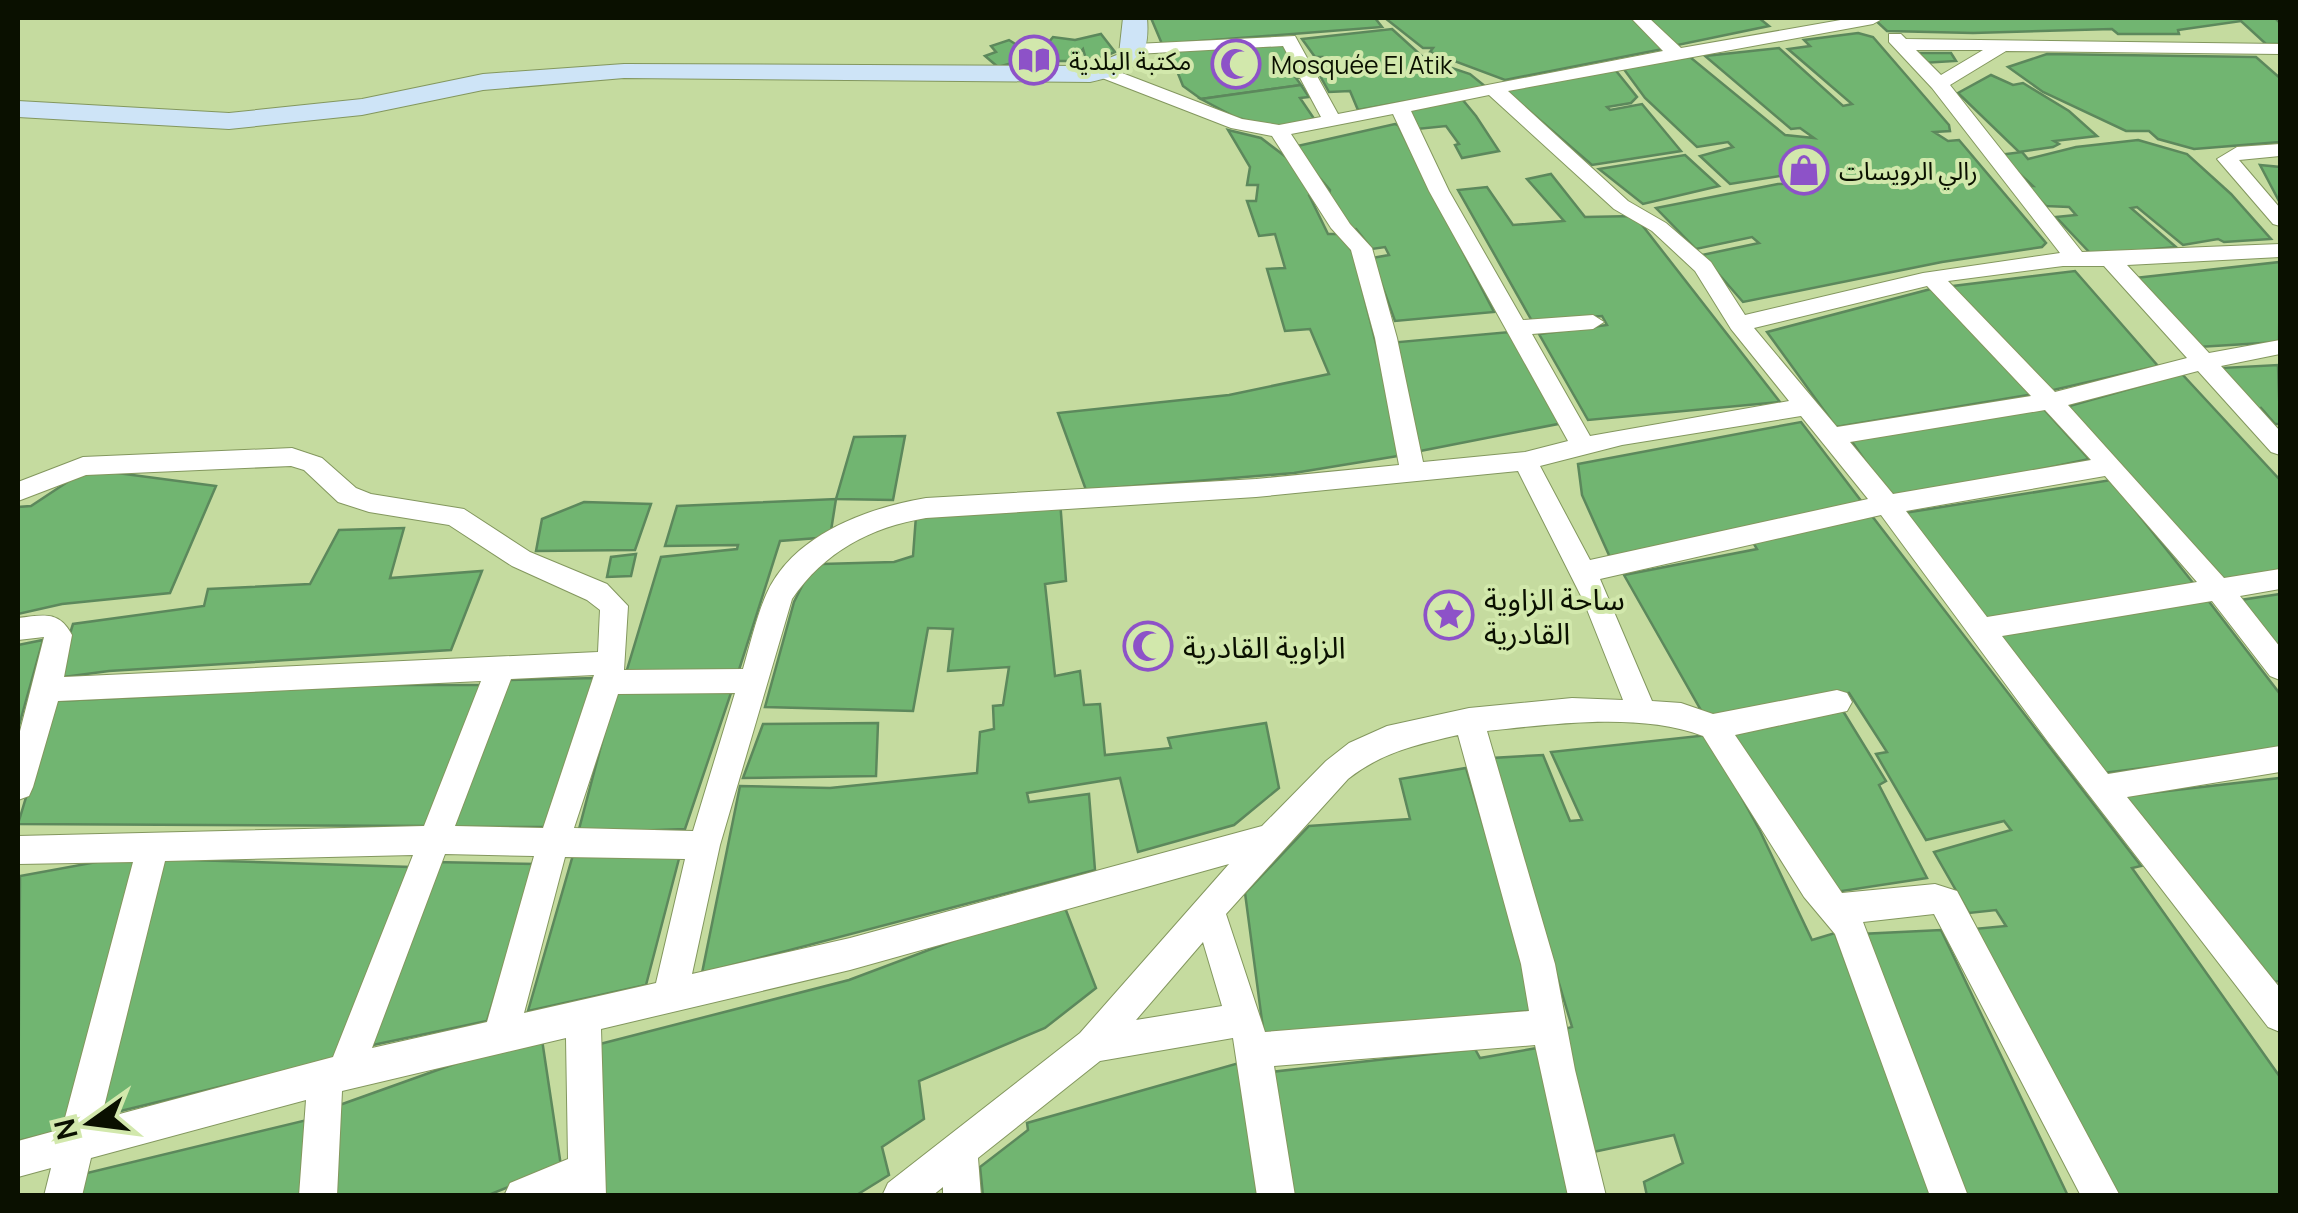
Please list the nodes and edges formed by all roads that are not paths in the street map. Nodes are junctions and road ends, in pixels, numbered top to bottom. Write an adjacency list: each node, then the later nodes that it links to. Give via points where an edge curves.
1 (1135, 18): 8 (street)
2 (1640, 18): 10 (street)
3 (1768, 18): 5 (street)
4 (1872, 18): 5 (street); 6 (street)
5 (1787, 35): 10 (street)
6 (1902, 44): 7 (street); 12 (street)
7 (1999, 48): 9 (street); 12 (street)
8 (1136, 49): 11 (street); 16 (street, via 1289,40)
9 (2277, 53)
10 (1677, 54): 13 (street)
11 (1104, 72): 15 (street, via 624,71 483,82 362,107 229,122); 17 (street, via 1238,124)
12 (1939, 84): 21 (street)
13 (1494, 90): 14 (street); 25 (street, via 1621,205 1659,227 1703,268)
14 (1400, 108): 16 (street); 26 (street)
15 (18, 109)
16 (1332, 120): 17 (street)
17 (1279, 131): 36 (street, via 1362,248)
18 (2280, 150): 19 (street, via 2227,159)
19 (2280, 220)
20 (2280, 250): 22 (street)
21 (2074, 258): 22 (street); 23 (street)
22 (2110, 259): 28 (street)
23 (1933, 279): 25 (street); 29 (street)
24 (1592, 322): 26 (street)
25 (1740, 324): 30 (street)
26 (1516, 328): 33 (street)
27 (2280, 347): 28 (street)
28 (2202, 362): 29 (street); 32 (street)
29 (2050, 401): 31 (street); 35 (street)
30 (1806, 407): 31 (street); 33 (street)
31 (1832, 436): 38 (street)
32 (2280, 446)
33 (1584, 447): 34 (street)
34 (1525, 461): 36 (street); 39 (street)
35 (2111, 466): 38 (street); 41 (street)
36 (1413, 472): 47 (street, via 882,515 792,574)
37 (18, 492): 46 (street, via 93,465 304,459 347,494 390,508 454,516 521,559 597,592 614,606 617,622)
38 (1887, 504): 39 (street, via 1643,564); 42 (street)
39 (1584, 571): 50 (street)
40 (2280, 580): 41 (street)
41 (2219, 588): 42 (street); 45 (street)
42 (1979, 628): 55 (street)
43 (18, 630): 48 (street, via 42,624 57,630)
44 (501, 667): 46 (street); 48 (street); 57 (street)
45 (2280, 668)
46 (608, 672): 47 (street); 58 (street)
47 (752, 682): 60 (street)
48 (48, 690): 54 (street)
49 (1837, 702): 52 (street)
50 (1642, 710): 51 (street); 52 (street, via 1681,714)
51 (1469, 720): 56 (street, via 1360,752); 67 (street)
52 (1713, 727): 62 (street, via 1814,886)
53 (2280, 758): 55 (street)
54 (18, 786)
55 (2103, 788): 65 (street)
56 (1272, 838): 63 (street); 64 (street)
57 (432, 840): 58 (street); 59 (street); 71 (street)
58 (553, 844): 60 (street); 68 (street)
59 (153, 845): 61 (street); 72 (street)
60 (704, 845): 64 (street)
61 (18, 850)
62 (1837, 908): 83 (street); 84 (street, via 1943,900)
63 (1209, 910): 69 (street); 70 (street)
64 (670, 998): 66 (street)
65 (2277, 1005)
66 (583, 1016): 68 (street); 75 (street)
67 (1550, 1027): 69 (street); 82 (street)
68 (501, 1034): 71 (street)
69 (1249, 1035): 70 (street); 81 (street)
70 (1092, 1045): 73 (street)
71 (335, 1074): 72 (street); 77 (street)
72 (79, 1143): 74 (street); 76 (street)
73 (959, 1153): 79 (street); 80 (street)
74 (18, 1160)
75 (586, 1183): 78 (street)
76 (62, 1196)
77 (318, 1196)
78 (523, 1196)
79 (901, 1196)
80 (962, 1196)
81 (1276, 1196)
82 (1587, 1196)
83 (1949, 1196)
84 (2101, 1196)

